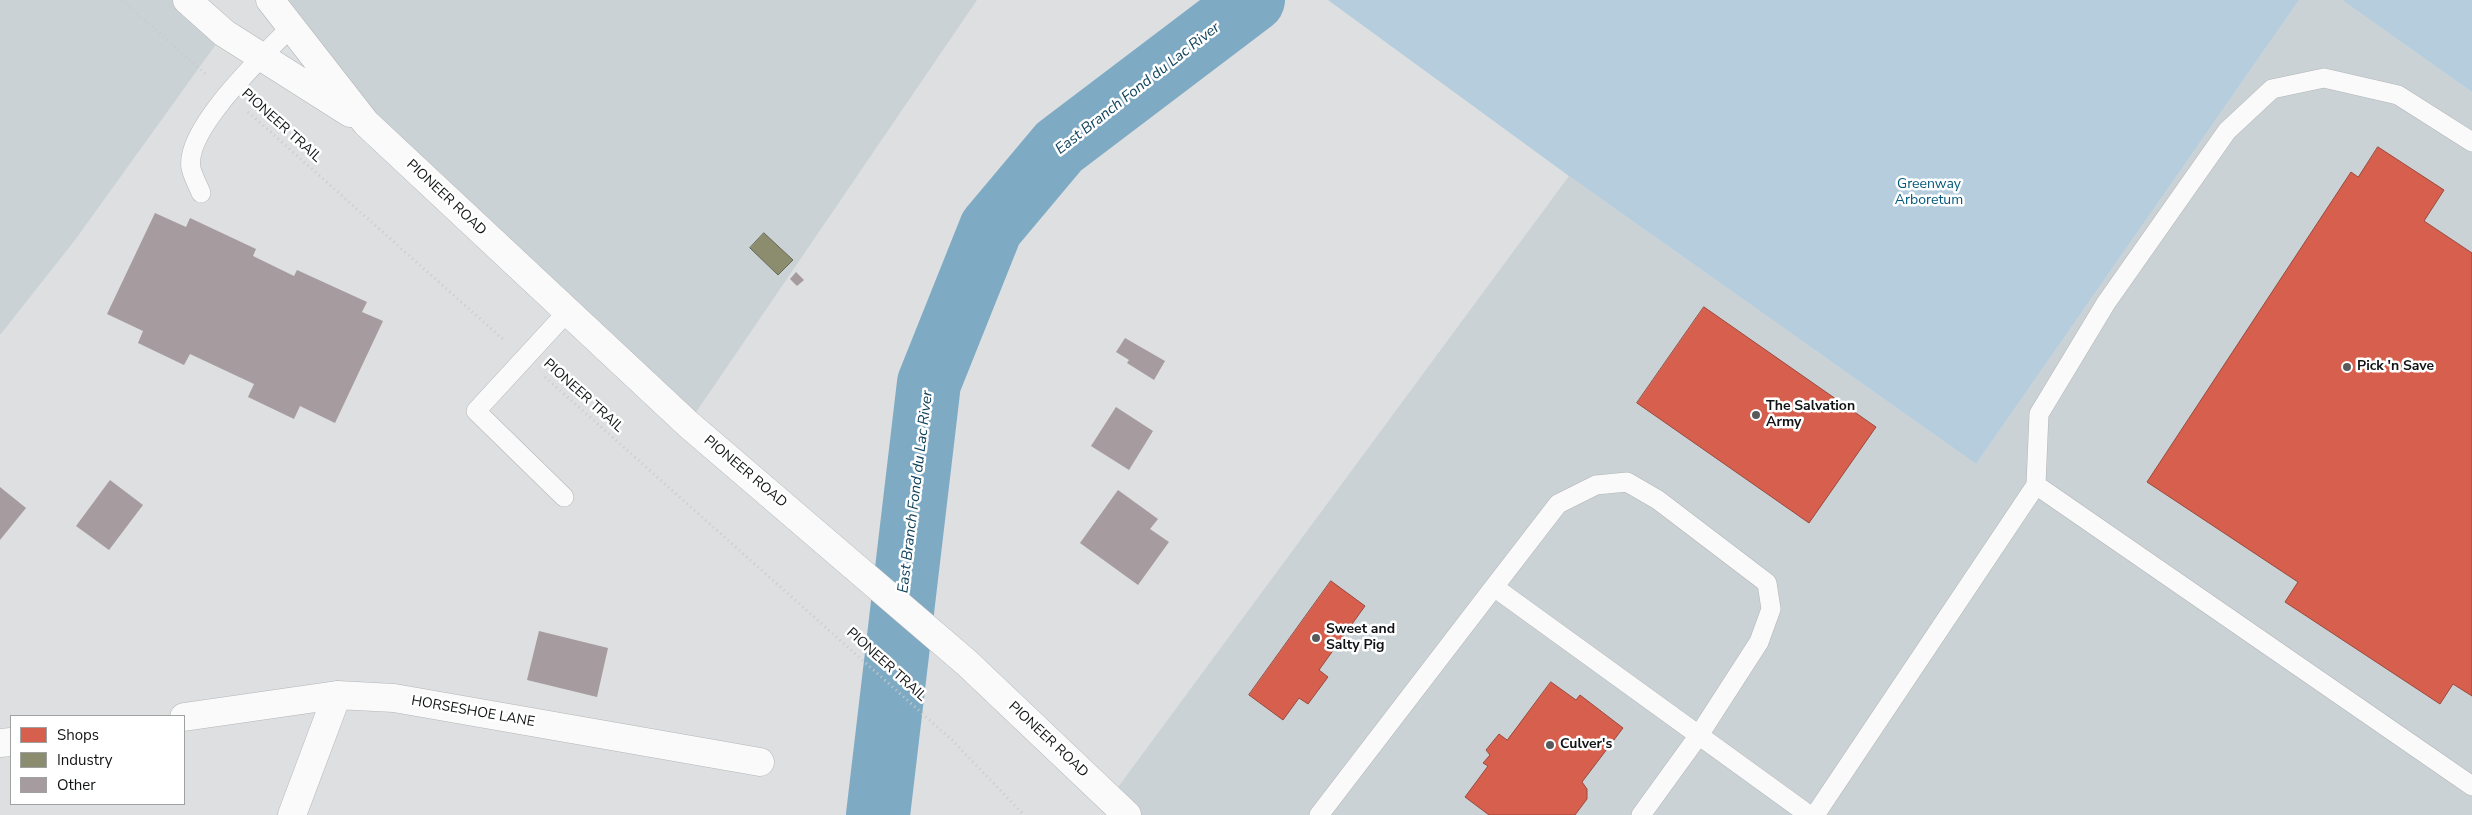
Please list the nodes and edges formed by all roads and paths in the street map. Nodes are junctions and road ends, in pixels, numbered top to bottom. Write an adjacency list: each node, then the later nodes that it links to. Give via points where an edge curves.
1 (122, 0): 6 (path, PIONEER TRAIL)
2 (186, 0): 5 (main road, PIONEER ROAD, via 224,33)
3 (270, 0): 4 (main road, PIONEER ROAD)
4 (291, 27): 5 (lane); 7 (main road, PIONEER ROAD)
5 (262, 57): 6 (lane); 7 (main road, PIONEER ROAD)
6 (227, 94): 9 (lane, via 196,140 191,167); 11 (path, PIONEER TRAIL)
7 (366, 123): 10 (main road, PIONEER ROAD)
8 (2472, 142): 12 (lane, via 2398,94 2324,78 2272,89 2227,130 2106,303 2039,414)
9 (201, 193)
10 (568, 311): 11 (lane); 22 (main road, PIONEER ROAD, via 688,424 967,663)
11 (524, 358): 13 (lane, via 476,411); 21 (path, PIONEER TRAIL, via 952,740)
12 (2036, 485): 19 (lane); 26 (lane)
13 (564, 497)
14 (1494, 587): 17 (lane); 17 (lane, via 1558,504 1596,485 1627,482 1658,500 1767,583 1771,610 1759,642); 23 (lane)
15 (337, 695): 16 (main road, HORSESHOE LANE); 18 (main road, HORSESHOE LANE, via 394,698); 20 (main road)
16 (185, 717)
17 (1699, 735): 24 (lane); 25 (lane)
18 (760, 762)
19 (2472, 786)
20 (292, 815)
21 (1024, 815)
22 (1127, 815)
23 (1320, 815)
24 (1641, 815)
25 (1809, 815)
26 (1815, 815)

